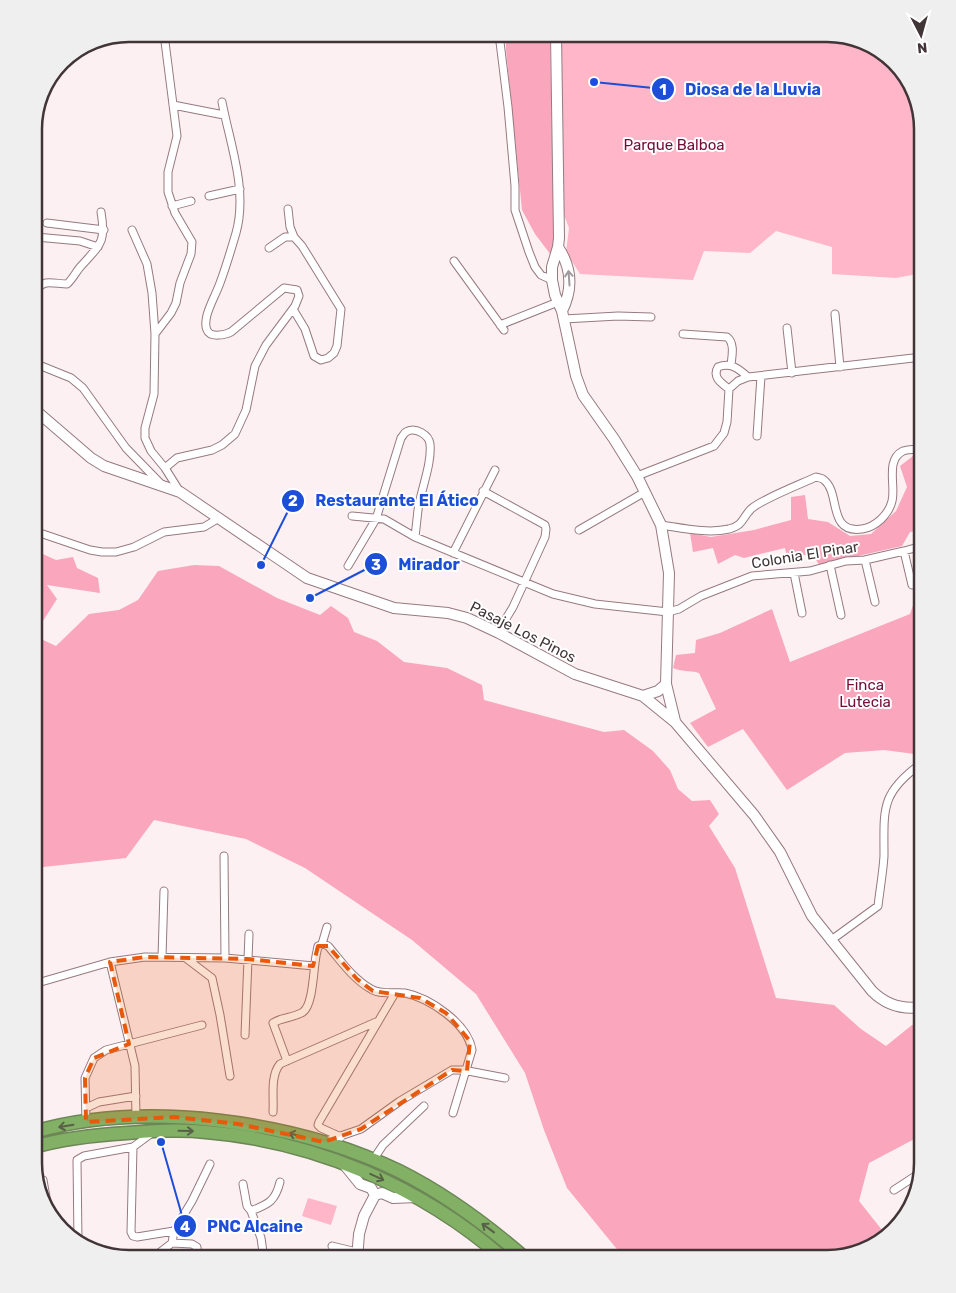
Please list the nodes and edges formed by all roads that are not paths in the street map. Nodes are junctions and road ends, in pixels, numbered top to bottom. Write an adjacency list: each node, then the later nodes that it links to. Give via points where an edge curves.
1 (165, 42): 5 (street)
2 (500, 43): 22 (street, via 515,210 535,267 541,275)
3 (556, 43): 19 (main road)
4 (222, 102): 6 (street)
5 (173, 105): 6 (street); 10 (street, via 177,136 168,172)
6 (224, 116): 7 (street)
7 (240, 189): 8 (street); 24 (street, via 241,205 236,230 206,318 208,333 231,332 284,288 294,288 299,293)
8 (210, 196)
9 (191, 201): 10 (street)
10 (172, 206): 29 (street, via 192,242 191,254 171,313)
11 (288, 209): 16 (street)
12 (101, 212): 14 (street)
13 (47, 223): 14 (street)
14 (104, 230): 18 (street)
15 (132, 230): 29 (street, via 147,264)
16 (294, 237): 20 (street, via 278,240); 24 (street, via 341,309 334,353 321,360 314,356 305,329)
17 (43, 238): 18 (street, via 80,241)
18 (98, 247): 23 (street, via 67,284)
19 (558, 247): 22 (main road); 25 (main road, one-way to 19, via 568,297 570,275)
20 (269, 248)
21 (454, 261): 25 (street, via 502,328)
22 (552, 280): 25 (main road)
23 (43, 285)
24 (292, 309): 42 (street, via 255,366 246,410 235,434 212,450 177,458)
25 (561, 311): 27 (street); 45 (main road, via 583,396)
26 (835, 314): 34 (street)
27 (651, 317)
28 (787, 328): 35 (street)
29 (154, 334): 42 (street, via 154,394 145,438 151,451)
30 (682, 334): 32 (street, via 727,337 732,345)
31 (914, 358): 34 (street)
32 (731, 365): 37 (street); 38 (street, via 721,365 716,371 719,382)
33 (43, 367): 44 (street, via 70,378 83,388)
34 (840, 367): 35 (street)
35 (792, 373): 36 (street)
36 (761, 376): 37 (street); 40 (street)
37 (748, 377): 38 (street)
38 (729, 388): 45 (street, via 727,422 724,433 714,446)
39 (43, 417): 44 (main road, Pasaje Los Pinos, via 90,458 104,466 118,472)
40 (757, 436)
41 (914, 450): 52 (street, via 899,453 894,459 892,501 888,512 865,529 856,530 837,518 831,490 824,480 816,477 751,509 741,524 731,528 710,530)
42 (166, 468): 46 (street)
43 (496, 470): 47 (street)
44 (147, 475): 46 (main road, Pasaje Los Pinos)
45 (637, 476): 48 (main road)
46 (180, 492): 50 (main road, Pasaje Los Pinos)
47 (484, 492): 58 (street); 63 (street, via 545,525 544,536)
48 (645, 492): 52 (main road); 53 (street)
49 (352, 516): 51 (street)
50 (219, 518): 54 (street, via 204,527 164,532 116,552 90,550); 69 (main road, Pasaje Los Pinos, via 320,584 394,608 453,614)
51 (376, 518): 55 (street, via 384,519); 55 (street, via 401,438 407,431 420,432 430,442 430,454); 61 (street)
52 (661, 525): 66 (main road, via 669,573)
53 (579, 530)
54 (43, 534)
55 (415, 537): 58 (street)
56 (914, 549): 57 (street, Colonia El Pinar)
57 (904, 552): 59 (street, Colonia El Pinar); 64 (street)
58 (453, 553): 63 (street)
59 (865, 560): 60 (street, Colonia El Pinar); 65 (street)
60 (830, 565): 62 (street, Colonia El Pinar); 68 (street)
61 (348, 566)
62 (794, 573): 66 (street, Colonia El Pinar, via 752,576); 67 (street)
63 (524, 582): 66 (street, via 553,594 595,604); 69 (street)
64 (912, 585)
65 (875, 602)
66 (668, 612): 70 (main road)
67 (802, 613)
68 (841, 614)
69 (498, 632): 71 (main road, Pasaje Los Pinos, via 575,674)
70 (666, 684): 71 (main road, via 654,694); 72 (main road)
71 (643, 696): 72 (main road, Pasaje Los Pinos)
72 (675, 722): 78 (main road, Pasaje Los Pinos, via 776,844 812,916)
73 (914, 770): 78 (street, via 896,786 886,804 878,906)
74 (224, 856): 82 (street)
75 (164, 891): 80 (street)
76 (327, 927): 79 (street)
77 (249, 934): 83 (street)
78 (830, 941): 88 (main road, Pasaje Los Pinos, via 880,999 900,1007)
79 (322, 944): 85 (street, via 318,946); 87 (street, via 328,946 356,979 373,990)
80 (162, 957): 81 (street); 84 (street)
81 (187, 958): 82 (street); 95 (street, via 212,978)
82 (225, 958): 83 (street)
83 (248, 959): 85 (street); 91 (street)
84 (110, 962): 86 (street); 92 (street)
85 (314, 966): 93 (street, via 308,1006 273,1023)
86 (42, 982)
87 (395, 993): 89 (street); 94 (street, via 420,998 446,1013 466,1033 472,1050)
88 (914, 1007)
89 (376, 1022): 93 (street); 106 (street, via 318,1125)
90 (202, 1025): 92 (street)
91 (244, 1035)
92 (129, 1044): 97 (street, via 135,1066); 99 (street, via 106,1050 94,1058 85,1078)
93 (287, 1061): 100 (street, via 276,1069)
94 (467, 1071): 96 (street); 101 (street); 106 (street, via 452,1070 400,1100 361,1129)
95 (230, 1076)
96 (505, 1078)
97 (136, 1096): 99 (street, via 100,1102); 102 (street)
98 (424, 1106): 110 (street, via 383,1145)
99 (86, 1108): 103 (street)
100 (274, 1112)
101 (453, 1113)
102 (136, 1118): 103 (highway); 107 (highway, one-way to 102, via 238,1124 174,1117)
103 (86, 1122): 104 (highway, one-way to 104)
104 (42, 1129)
105 (156, 1131): 108 (highway, via 100,1134); 109 (street); 111 (highway, one-way to 111, via 206,1132 256,1139)
106 (341, 1137): 107 (street)
107 (324, 1142): 110 (highway)
108 (42, 1144)
109 (133, 1147): 120 (street, via 131,1232 137,1238); 121 (street, via 77,1160)
110 (373, 1160): 130 (highway, one-way to 110, via 431,1189)
111 (343, 1163): 117 (main road, via 360,1184 371,1188); 118 (highway, one-way to 118)
112 (210, 1164): 120 (street)
113 (912, 1178): 116 (street)
114 (280, 1182): 119 (street, via 276,1196)
115 (243, 1184): 119 (street, via 246,1206)
116 (894, 1190)
117 (375, 1195): 118 (main road); 128 (main road, via 364,1216)
118 (417, 1197): 129 (highway)
119 (251, 1211): 126 (street)
120 (174, 1231): 122 (street)
121 (78, 1234)
122 (172, 1243): 124 (street); 125 (street, via 192,1244)
123 (332, 1246): 127 (street)
124 (162, 1250)
125 (197, 1250)
126 (263, 1250)
127 (342, 1250)
128 (358, 1250)
129 (492, 1250)
130 (516, 1250)

